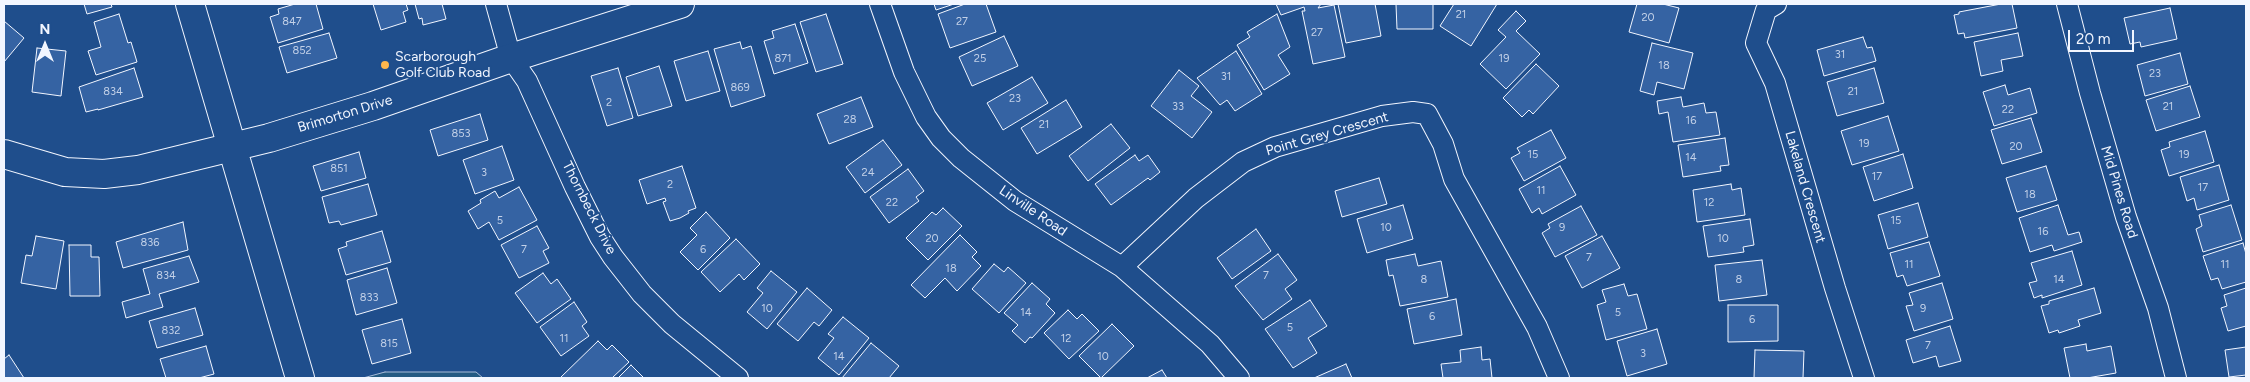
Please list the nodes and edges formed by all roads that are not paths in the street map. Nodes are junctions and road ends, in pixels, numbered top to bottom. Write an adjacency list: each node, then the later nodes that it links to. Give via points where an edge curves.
1 (190, 4): 8 (street)
2 (496, 4): 7 (street, Thornbeck Drive)
3 (680, 4): 7 (street, Brimorton Drive)
4 (880, 4): 10 (street, Linville Road, via 907,81 941,138 1015,201)
5 (1776, 4): 15 (street, Lakeland Crescent, via 1766,10 1756,43 1775,83)
6 (2067, 4): 16 (street, Mid Pines Road, via 2095,112 2158,308)
7 (511, 58): 8 (street, Brimorton Drive, via 373,106); 12 (street, Thornbeck Drive, via 527,81 575,187 613,257 642,294 672,324)
8 (231, 148): 9 (street, Brimorton Drive, via 138,170 104,174 65,172); 11 (street)
9 (4, 154)
10 (1122, 267): 13 (street, Linville Road, via 1210,344); 14 (street, Point Grey Crescent, via 1196,198 1243,162 1275,147 1382,116 1413,112 1427,114 1443,144 1454,179 1537,327)
11 (300, 378)
12 (738, 378)
13 (1239, 378)
14 (1559, 378)
15 (1864, 378)
16 (2176, 378)

